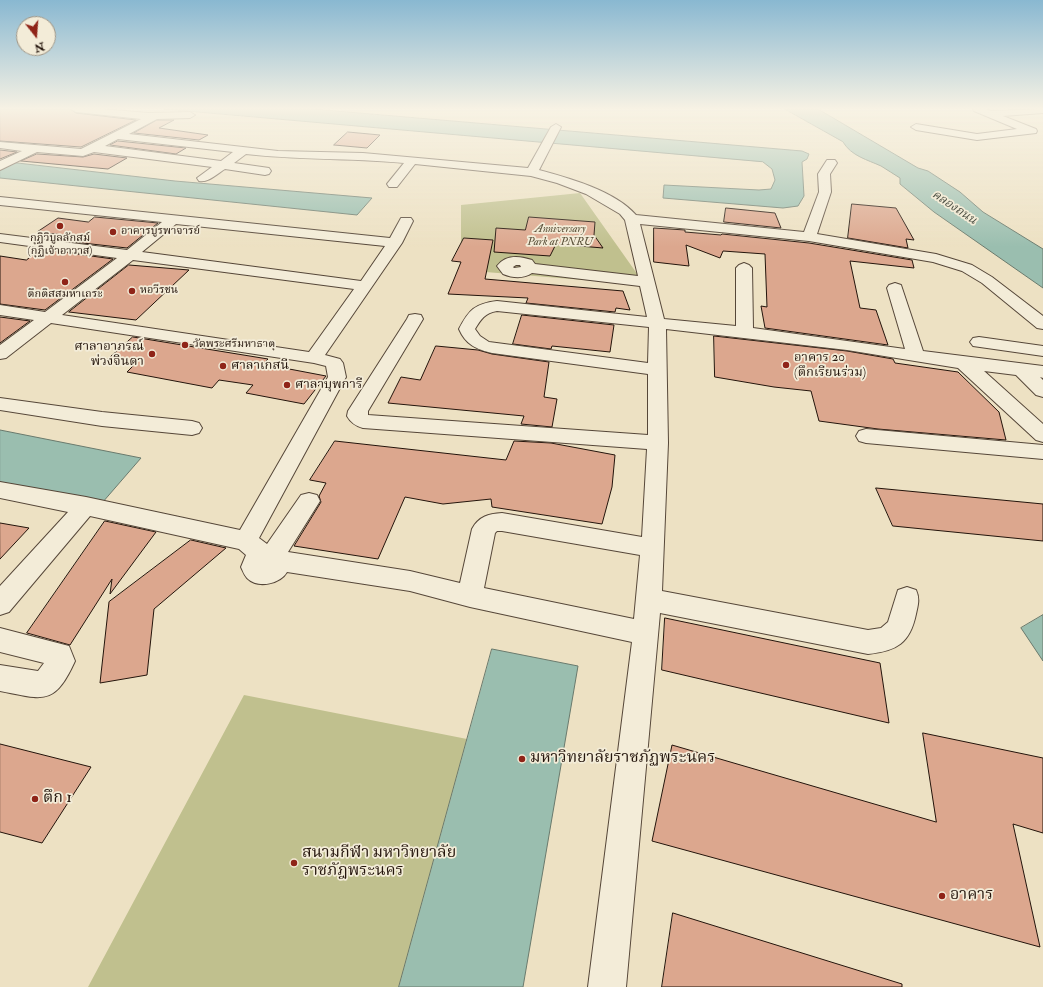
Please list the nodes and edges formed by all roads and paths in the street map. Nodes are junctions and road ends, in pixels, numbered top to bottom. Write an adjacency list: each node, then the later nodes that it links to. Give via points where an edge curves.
1 (21, 155): 7 (street)
2 (147, 155): 9 (street)
3 (237, 155): 9 (street)
4 (347, 155): 6 (street)
5 (540, 155): 11 (street)
6 (412, 161): 11 (street); 13 (street)
7 (5, 163)
8 (831, 164): 18 (street, via 824,174 825,192)
9 (224, 165): 10 (street); 12 (street)
10 (265, 171)
11 (532, 172): 16 (street, via 579,187 596,184 607,187 611,190 608,200)
12 (203, 178)
13 (393, 184)
14 (0, 201): 15 (street)
15 (174, 219): 21 (street); 23 (street)
16 (632, 219): 18 (street); 26 (street)
17 (406, 221): 21 (street)
18 (808, 237): 33 (street, via 911,253 967,268 987,280)
19 (0, 238): 20 (street)
20 (15, 240): 22 (street); 23 (street)
21 (395, 243): 27 (street)
22 (0, 249)
23 (130, 255): 27 (street); 30 (street)
24 (529, 268): 26 (street)
25 (744, 268): 34 (street)
26 (648, 282): 32 (street)
27 (365, 286): 39 (street)
28 (895, 288): 38 (street)
29 (0, 310): 30 (street)
30 (50, 317): 37 (street); 39 (street)
31 (415, 319): 49 (street, via 358,411 357,416 363,421)
32 (657, 323): 34 (street); 42 (street); 42 (street, via 497,306 478,311 467,329 476,343 492,348)
33 (1043, 324)
34 (745, 332): 38 (street)
35 (979, 342): 36 (street)
36 (1043, 351)
37 (0, 354)
38 (916, 356): 40 (street)
39 (314, 358): 55 (street, via 334,363 337,377)
40 (964, 363): 41 (street); 47 (street)
41 (1021, 369): 43 (street); 44 (street)
42 (658, 370): 49 (street)
43 (1043, 372)
44 (1043, 391)
45 (0, 404): 46 (street, via 102,419)
46 (192, 428)
47 (1043, 434)
48 (866, 436): 50 (street)
49 (658, 443): 54 (street)
50 (1043, 452)
51 (0, 490): 53 (street)
52 (310, 501): 55 (street)
53 (86, 506): 55 (street); 59 (street)
54 (653, 548): 56 (street, via 502,522 491,523 484,529); 58 (street)
55 (266, 553): 56 (street, via 410,581)
56 (470, 596): 60 (street)
57 (907, 598): 58 (street, via 898,630 892,638 879,642)
58 (649, 600): 60 (street)
59 (0, 604)
60 (646, 633): 63 (street)
61 (0, 640): 62 (street, via 59,656 61,661 42,685)
62 (0, 678)
63 (607, 987)

